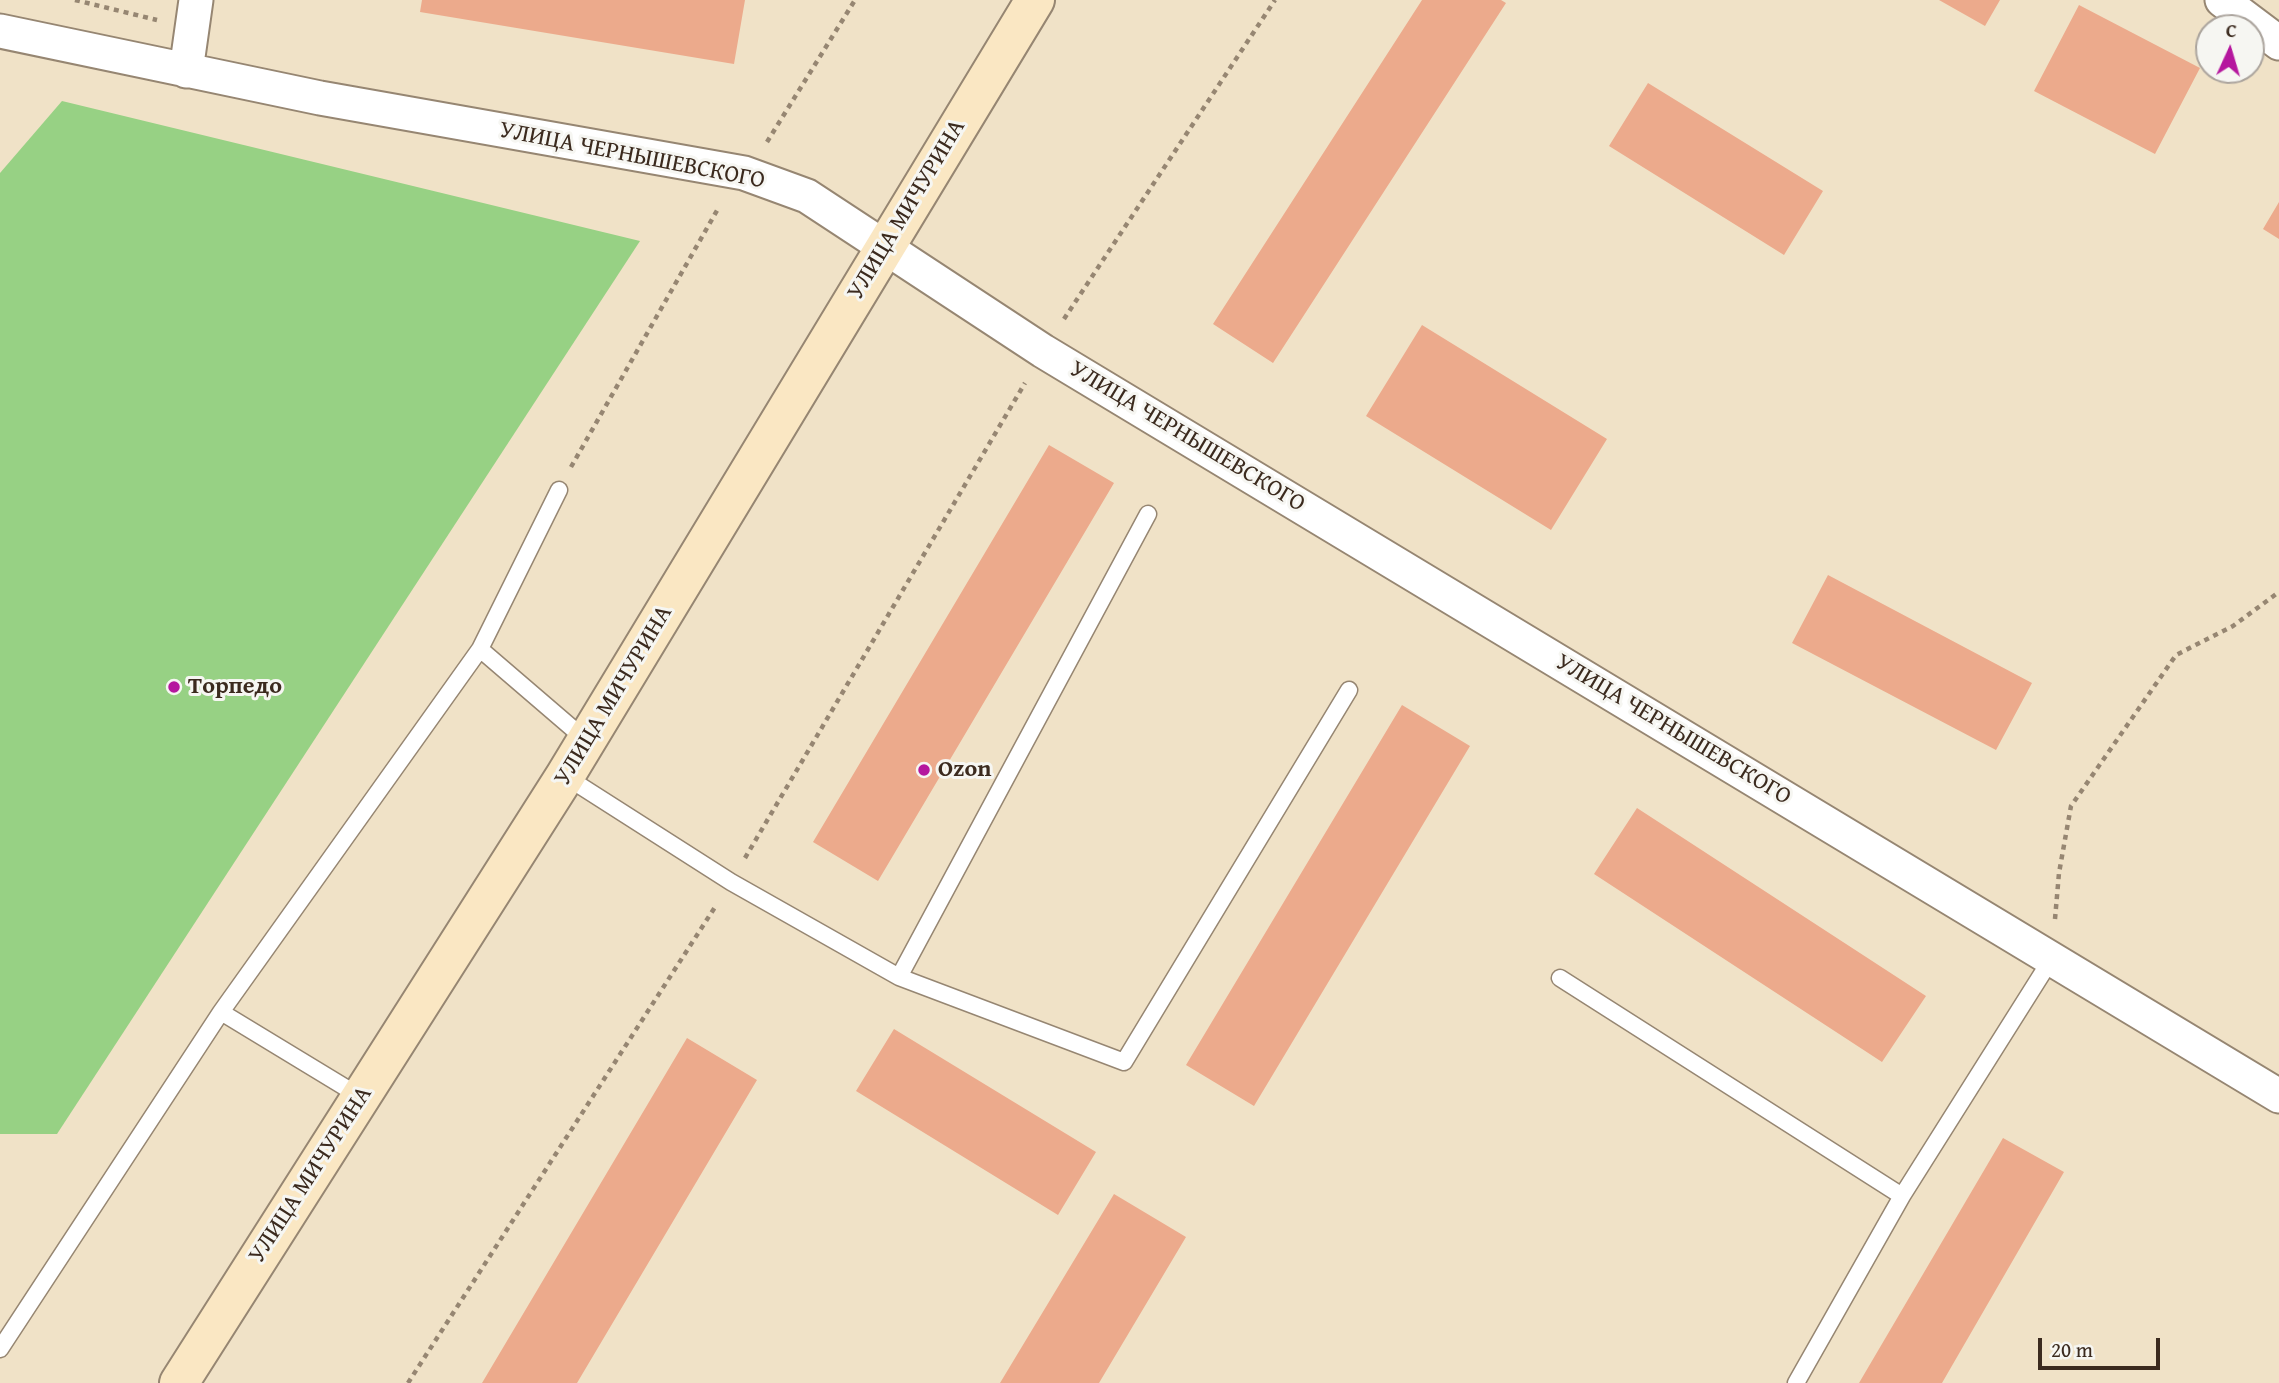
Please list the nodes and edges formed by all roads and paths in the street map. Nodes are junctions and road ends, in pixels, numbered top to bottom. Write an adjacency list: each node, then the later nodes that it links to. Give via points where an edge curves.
1 (75, 0): 6 (path)
2 (855, 0): 10 (path)
3 (1035, 0): 12 (main road, УЛИЦА МИЧУРИНА)
4 (1275, 0): 13 (path)
5 (2222, 0): 8 (street)
6 (194, 14): 9 (street)
7 (0, 31): 9 (street, УЛИЦА ЧЕРНЫШЕВСКОГО)
8 (2279, 43)
9 (186, 71): 12 (street, УЛИЦА ЧЕРНЫШЕВСКОГО, via 744,173 807,196)
10 (766, 144)
11 (722, 202): 14 (path)
12 (884, 247): 13 (street, УЛИЦА ЧЕРНЫШЕВСКОГО); 19 (main road, УЛИЦА МИЧУРИНА)
13 (1043, 351): 21 (path); 22 (street, УЛИЦА ЧЕРНЫШЕВСКОГО)
14 (559, 490): 17 (lane)
15 (1148, 514): 23 (lane)
16 (2279, 592): 22 (path, via 2233,626 2176,655 2071,806 2059,873)
17 (480, 649): 19 (lane); 25 (lane)
18 (1349, 690): 23 (lane, via 1124,1062)
19 (586, 740): 20 (main road, УЛИЦА МИЧУРИНА)
20 (565, 776): 21 (lane); 27 (main road, УЛИЦА МИЧУРИНА)
21 (731, 882): 23 (lane); 31 (path)
22 (2052, 958): 26 (street, УЛИЦА ЧЕРНЫШЕВСКОГО); 28 (lane)
23 (899, 977)
24 (1560, 978): 28 (lane)
25 (221, 1012): 27 (lane); 29 (lane)
26 (2279, 1096)
27 (361, 1097): 30 (main road, УЛИЦА МИЧУРИНА)
28 (1902, 1196): 32 (lane)
29 (0, 1349)
30 (179, 1383)
31 (408, 1383)
32 (1796, 1383)

